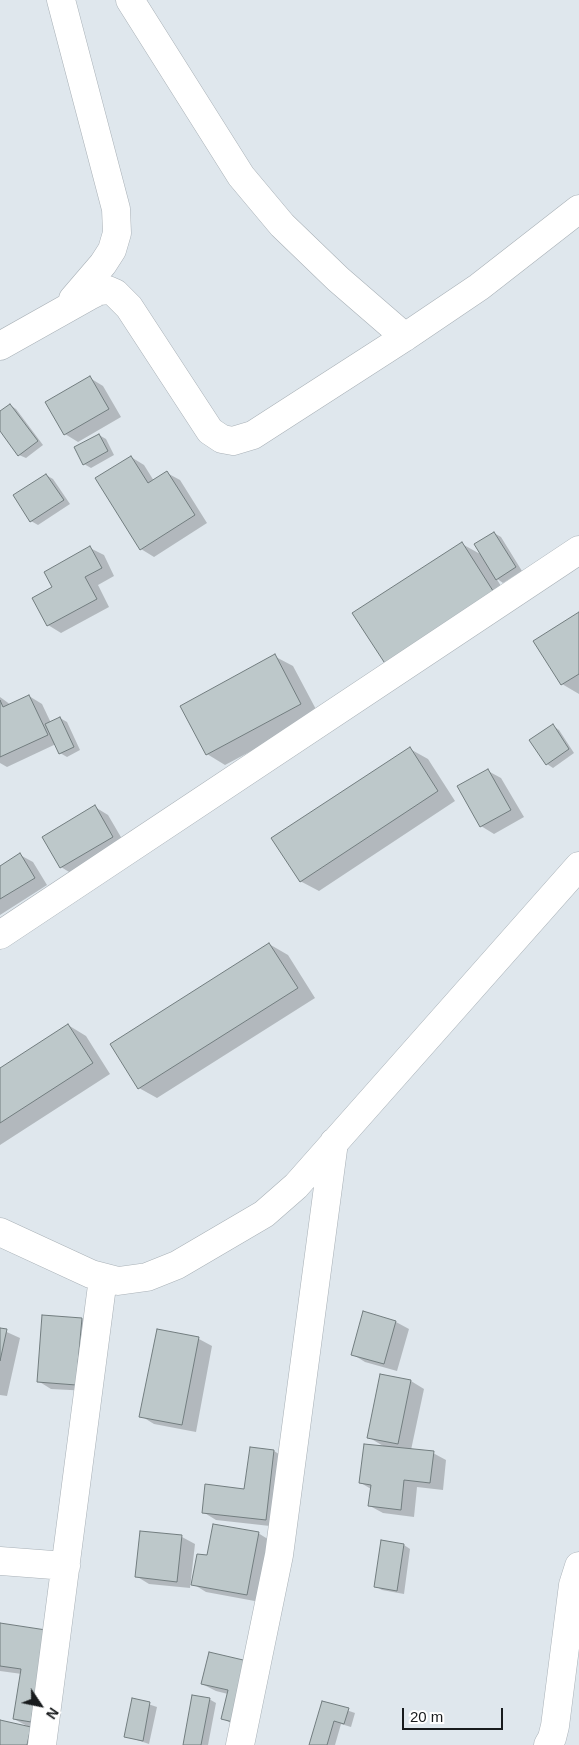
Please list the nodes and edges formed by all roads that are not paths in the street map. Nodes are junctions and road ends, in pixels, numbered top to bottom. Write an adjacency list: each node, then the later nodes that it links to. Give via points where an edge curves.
1 (61, 0): 4 (street, via 116,209 117,233 108,257)
2 (130, 0): 5 (street, via 241,176 282,226)
3 (579, 209): 5 (street, via 479,287)
4 (64, 310): 5 (street, via 99,291 116,293 129,307 210,431 222,439 233,441 254,435); 6 (street)
5 (405, 337)
6 (0, 346)
7 (579, 550): 9 (street)
8 (579, 866): 10 (street)
9 (0, 935)
10 (334, 1142): 12 (street, via 296,1186 264,1214 177,1265 147,1277 118,1281); 17 (street, via 279,1555)
11 (0, 1232): 12 (street)
12 (103, 1278): 14 (street)
13 (0, 1561): 14 (street)
14 (66, 1566): 16 (street)
15 (579, 1566): 18 (street, via 573,1585 555,1726)
16 (42, 1745)
17 (240, 1745)
18 (548, 1745)

